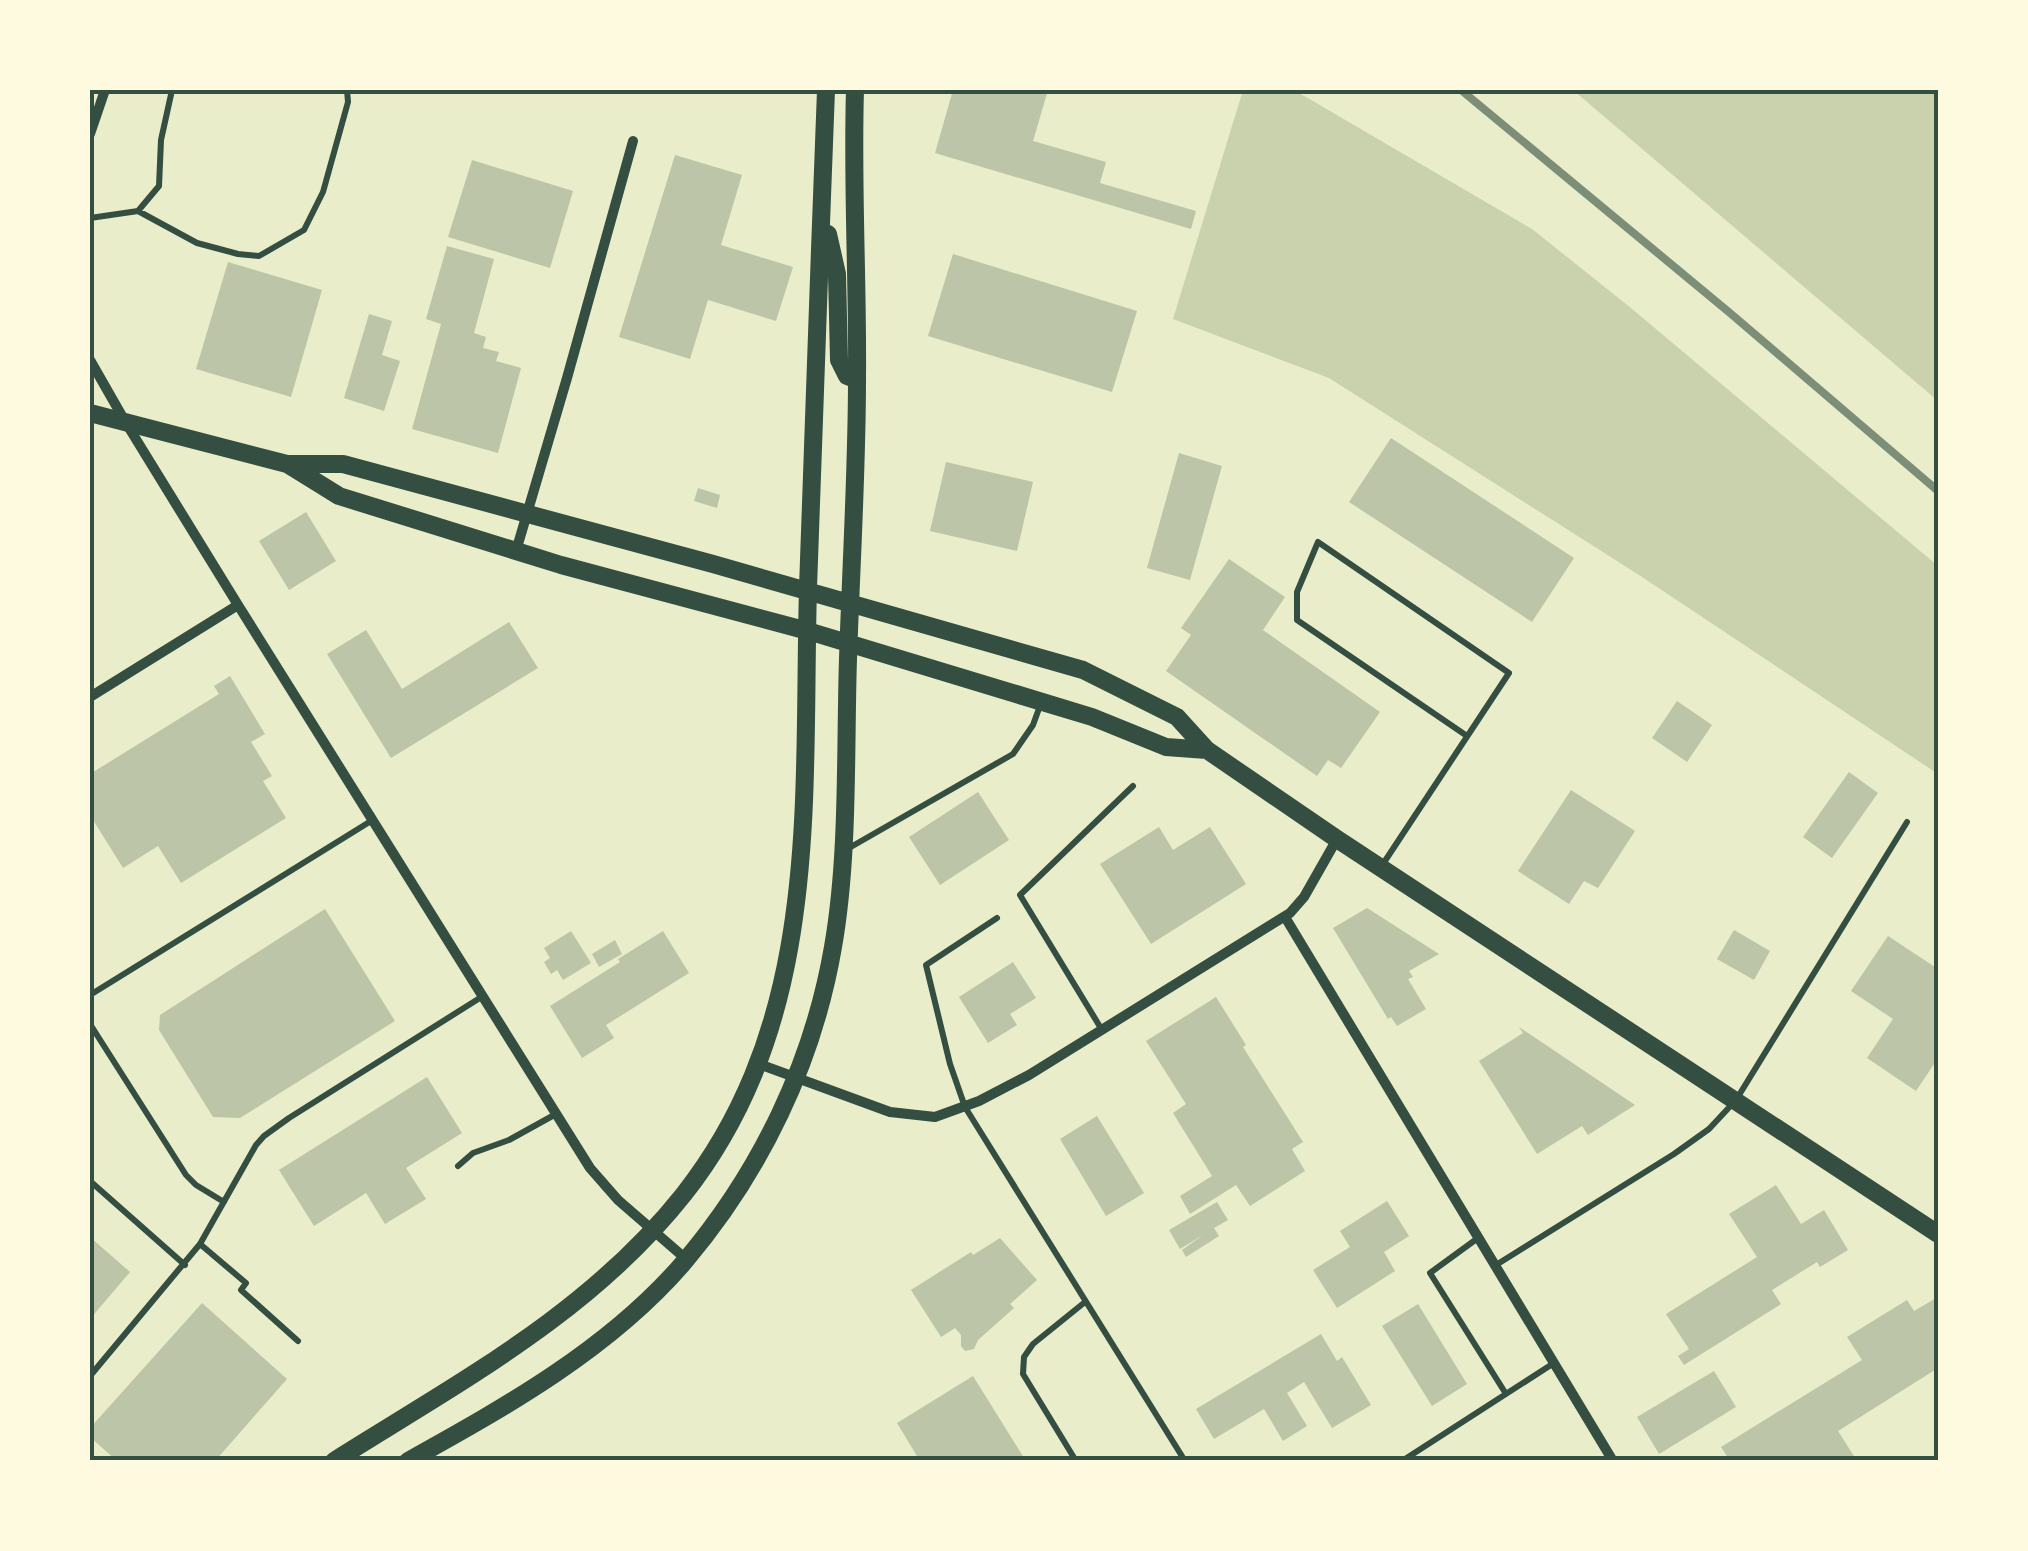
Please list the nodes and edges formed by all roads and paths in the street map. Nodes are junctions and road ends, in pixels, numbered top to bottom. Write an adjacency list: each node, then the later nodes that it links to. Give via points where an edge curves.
1 (105, 90): 6 (street)
2 (172, 90): 9 (lane, via 159,186)
3 (346, 90): 9 (lane, via 323,192 304,230 259,256 238,254 197,242)
4 (826, 90): 8 (main road)
5 (855, 90): 12 (main road)
6 (90, 134)
7 (632, 141): 16 (street)
8 (822, 209): 12 (main road, via 836,274 839,360 847,376); 18 (main road)
9 (138, 211): 10 (lane)
10 (90, 218)
11 (90, 360): 14 (street)
12 (858, 380): 20 (main road)
13 (90, 413): 14 (main road)
14 (126, 423): 15 (main road); 19 (street)
15 (287, 464): 16 (main road, via 343,464); 17 (main road, via 339,496)
16 (526, 512): 17 (street); 18 (main road)
17 (516, 550): 21 (main road)
18 (808, 590): 20 (main road); 21 (main road)
19 (238, 604): 23 (street); 28 (street)
20 (850, 604): 22 (main road); 26 (main road, via 1083,670 1177,717)
21 (808, 631): 22 (main road); 39 (main road, via 794,925)
22 (849, 645): 24 (main road); 31 (main road)
23 (90, 696)
24 (1041, 702): 26 (main road, via 1166,747); 31 (lane, via 1013,754)
25 (1468, 736): 25 (lane, via 1509,672 1318,542 1297,592 1297,620); 32 (lane)
26 (1207, 750): 30 (main road)
27 (1133, 786): 38 (lane, via 1020,896)
28 (372, 820): 35 (lane); 36 (street)
29 (1907, 822): 41 (lane)
30 (1337, 840): 32 (main road); 33 (street)
31 (842, 851): 40 (main road, via 830,968)
32 (1380, 868): 41 (main road)
33 (1285, 917): 38 (street); 49 (street)
34 (996, 918): 42 (lane, via 926,965)
35 (90, 995)
36 (483, 996): 43 (street); 46 (lane, via 264,1136)
37 (90, 1024): 46 (lane, via 186,1175)
38 (1102, 1030): 42 (street)
39 (758, 1064): 40 (street); 47 (main road, via 718,1145)
40 (796, 1078): 42 (street, via 890,1112 935,1117); 51 (main road, via 752,1167)
41 (1736, 1100): 48 (main road); 53 (lane, via 1674,1154)
42 (965, 1106): 54 (lane)
43 (556, 1114): 44 (lane); 47 (street, via 590,1168)
44 (458, 1166)
45 (90, 1180): 52 (lane)
46 (224, 1202): 50 (lane)
47 (653, 1231): 51 (street); 59 (main road, via 562,1314)
48 (1938, 1234)
49 (1478, 1238): 53 (street); 58 (lane, via 1430,1274)
50 (200, 1244): 52 (lane); 55 (lane)
51 (686, 1259): 60 (main road, via 571,1361)
52 (185, 1264): 57 (lane)
53 (1494, 1266): 56 (street)
54 (1085, 1302): 61 (lane, via 1033,1344 1023,1374); 62 (lane)
55 (298, 1342)
56 (1554, 1364): 58 (lane); 64 (street)
57 (90, 1376)
58 (1506, 1394): 63 (lane)
59 (334, 1461)
60 (408, 1461)
61 (1076, 1461)
62 (1185, 1461)
63 (1402, 1461)
64 (1614, 1461)

